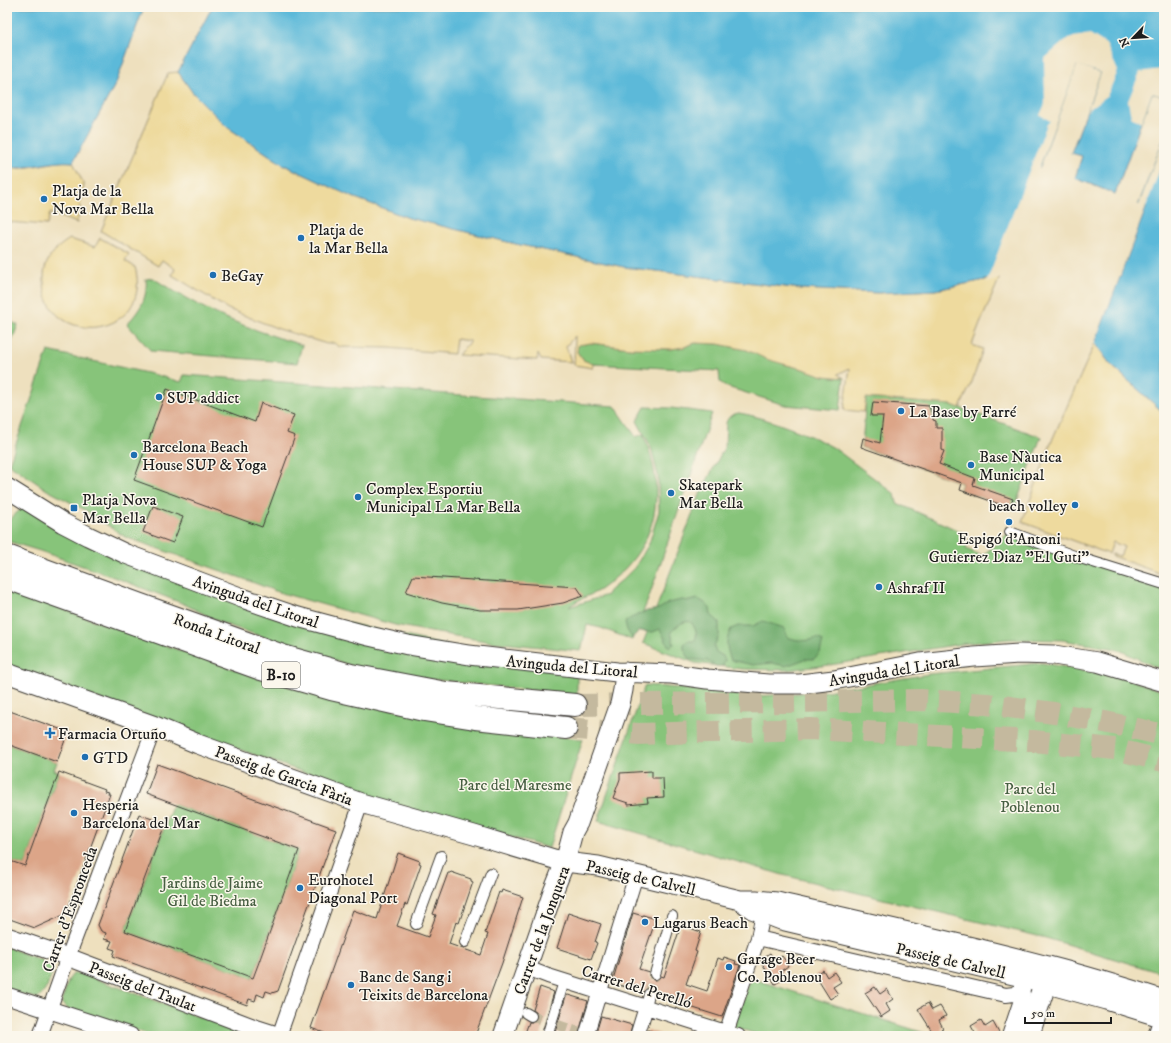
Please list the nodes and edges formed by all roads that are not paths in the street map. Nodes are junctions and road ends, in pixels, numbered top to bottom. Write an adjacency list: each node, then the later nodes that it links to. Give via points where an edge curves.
1 (7, 488): 6 (main road, Avinguda del Litoral, via 88,536 126,554 298,617 382,639 469,655)
2 (1010, 532): 5 (street, via 1077,557)
3 (7, 556): 9 (highway, Ronda Litoral / B-10, via 283,656 350,675 446,694)
4 (7, 578): 11 (highway, Ronda Litoral / B-10, via 261,670 331,690 424,710)
5 (1164, 584)
6 (625, 672): 8 (main road, Avinguda del Litoral, via 672,674 731,682 800,684 920,663 1019,654 1054,655 1097,662); 13 (main road, Carrer de la Jonquera, via 620,704)
7 (7, 673): 10 (main road, Passeig de Garcia Fària)
8 (1164, 682)
9 (575, 705)
10 (155, 726): 12 (main road, Passeig de Garcia Fària); 26 (street, Carrer d'Espronceda)
11 (566, 728)
12 (361, 803): 14 (main road, Passeig de Garcia Fària); 41 (street)
13 (576, 828): 14 (main road, via 557,845); 16 (main road, Carrer de la Jonquera)
14 (531, 852): 16 (main road, Passeig de Garcia Fària)
15 (441, 856): 22 (street)
16 (565, 862): 18 (main road, Passeig de Calvell, via 598,866); 27 (main road, Carrer de la Jonquera)
17 (491, 873): 25 (street)
18 (636, 875): 19 (main road, Passeig de Calvell); 32 (street)
19 (740, 900): 20 (main road, Passeig de Calvell); 36 (main road, Passeig de Calvell, via 777,902 1050,966 1086,976)
20 (764, 914): 24 (street); 29 (main road, Passeig de Calvell)
21 (672, 916): 28 (street)
22 (416, 924)
23 (7, 936): 26 (street, Passeig del Taulat)
24 (758, 938): 29 (street, Passeig de Calvell, via 1006,995 1014,994); 38 (street)
25 (464, 942)
26 (68, 957): 35 (street, Carrer d'Espronceda); 41 (street, Passeig del Taulat)
27 (527, 968): 32 (street, Carrer del Perelló); 42 (main road, Carrer de la Jonquera)
28 (656, 974)
29 (1020, 982): 30 (main road, Passeig de Calvell); 45 (street, via 1024,994)
30 (1043, 985): 36 (main road, Passeig de Calvell); 46 (street); 47 (street)
31 (562, 988): 43 (street)
32 (600, 992): 34 (street, Carrer del Perelló); 37 (street)
33 (7, 996): 35 (street)
34 (647, 1001): 38 (street, Carrer del Perelló); 44 (street)
35 (50, 1010): 39 (street, Carrer d'Espronceda); 40 (street)
36 (1163, 1012): 48 (street)
37 (585, 1035)
38 (730, 1035)
39 (40, 1036)
40 (130, 1036)
41 (279, 1036)
42 (503, 1036)
43 (547, 1036)
44 (636, 1036)
45 (1009, 1036)
46 (1020, 1036)
47 (1032, 1036)
48 (1156, 1036)

